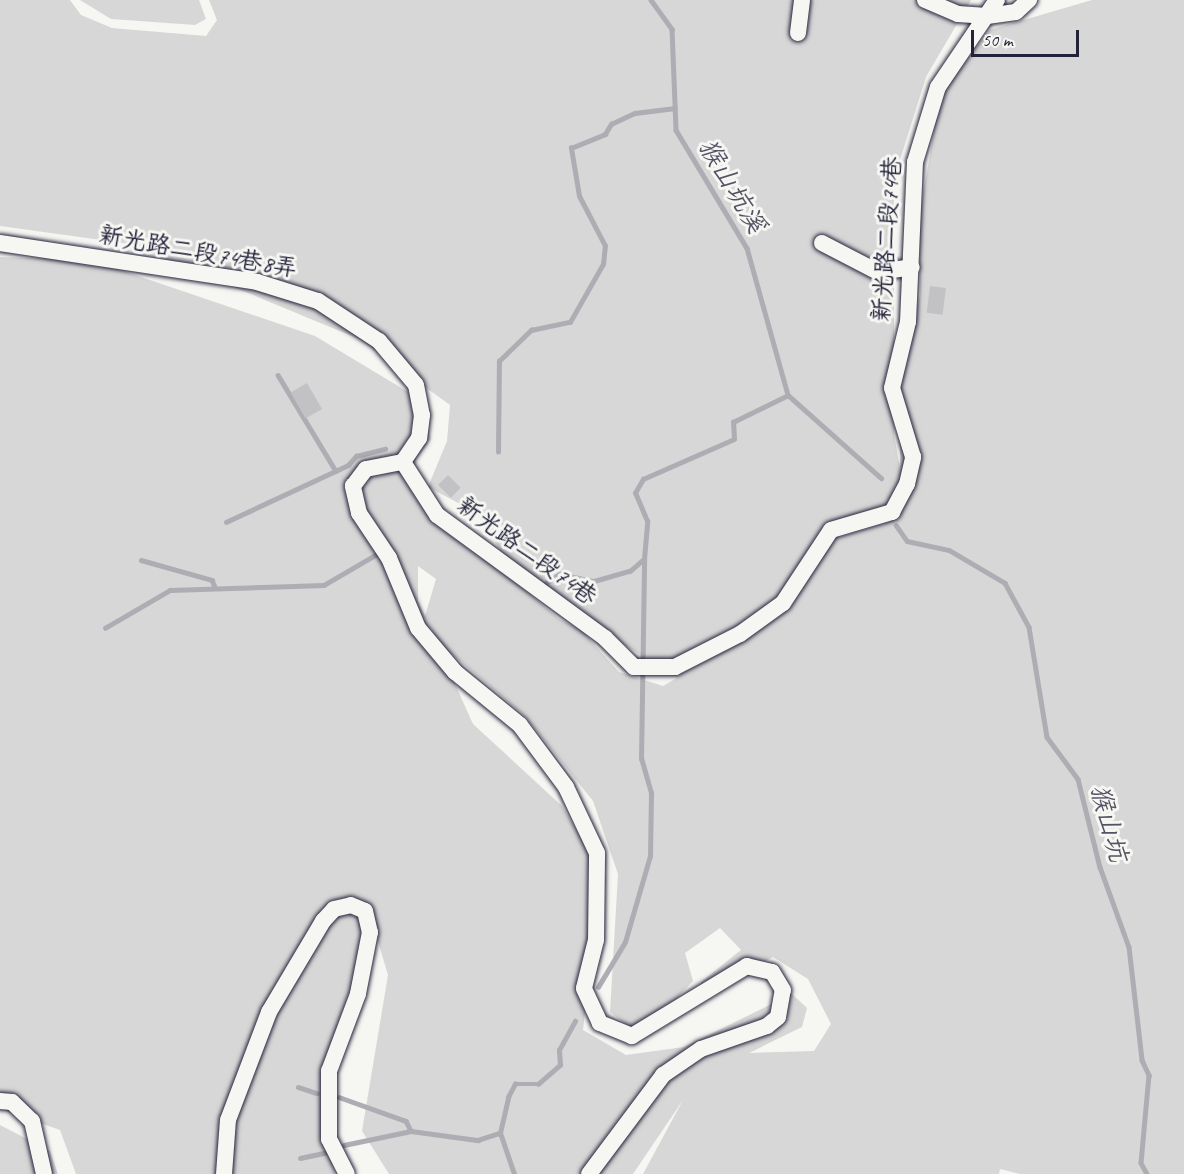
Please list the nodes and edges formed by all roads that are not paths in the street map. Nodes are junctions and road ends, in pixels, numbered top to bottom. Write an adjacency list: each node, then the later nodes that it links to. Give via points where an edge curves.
1 (802, 0): 6 (street)
2 (925, 0): 5 (street, via 958,14)
3 (996, 0): 5 (street, 新光路二段74巷)
4 (1029, 0): 5 (street, via 1016,12)
5 (987, 16): 9 (street, 新光路二段74巷, via 938,87 923,123 915,162)
6 (798, 33)
7 (0, 243): 10 (street, 新光路二段74巷8弄, via 257,282 318,301 379,341 416,385 422,415 419,438)
8 (822, 243): 9 (street, via 878,272)
9 (912, 267): 10 (street, 新光路二段74巷, via 908,322 892,388 913,457 907,484 892,512 831,530 783,603 740,634 675,667 634,667 605,638 443,521)
10 (403, 462): 15 (street, via 366,469 357,477 353,496 389,558 418,628 455,672 520,725 566,788 597,853 596,940 584,988 600,1023 632,1036 747,966 772,972 783,990 778,1017 767,1026 701,1049 663,1075)
11 (0, 1101): 12 (street, via 12,1102 32,1121)
12 (44, 1174)
13 (224, 1174): 14 (street, via 228,1120 269,1012 323,921 334,909 351,905 365,911 370,932 358,994 329,1071 329,1139)
14 (347, 1174)
15 (590, 1174)

